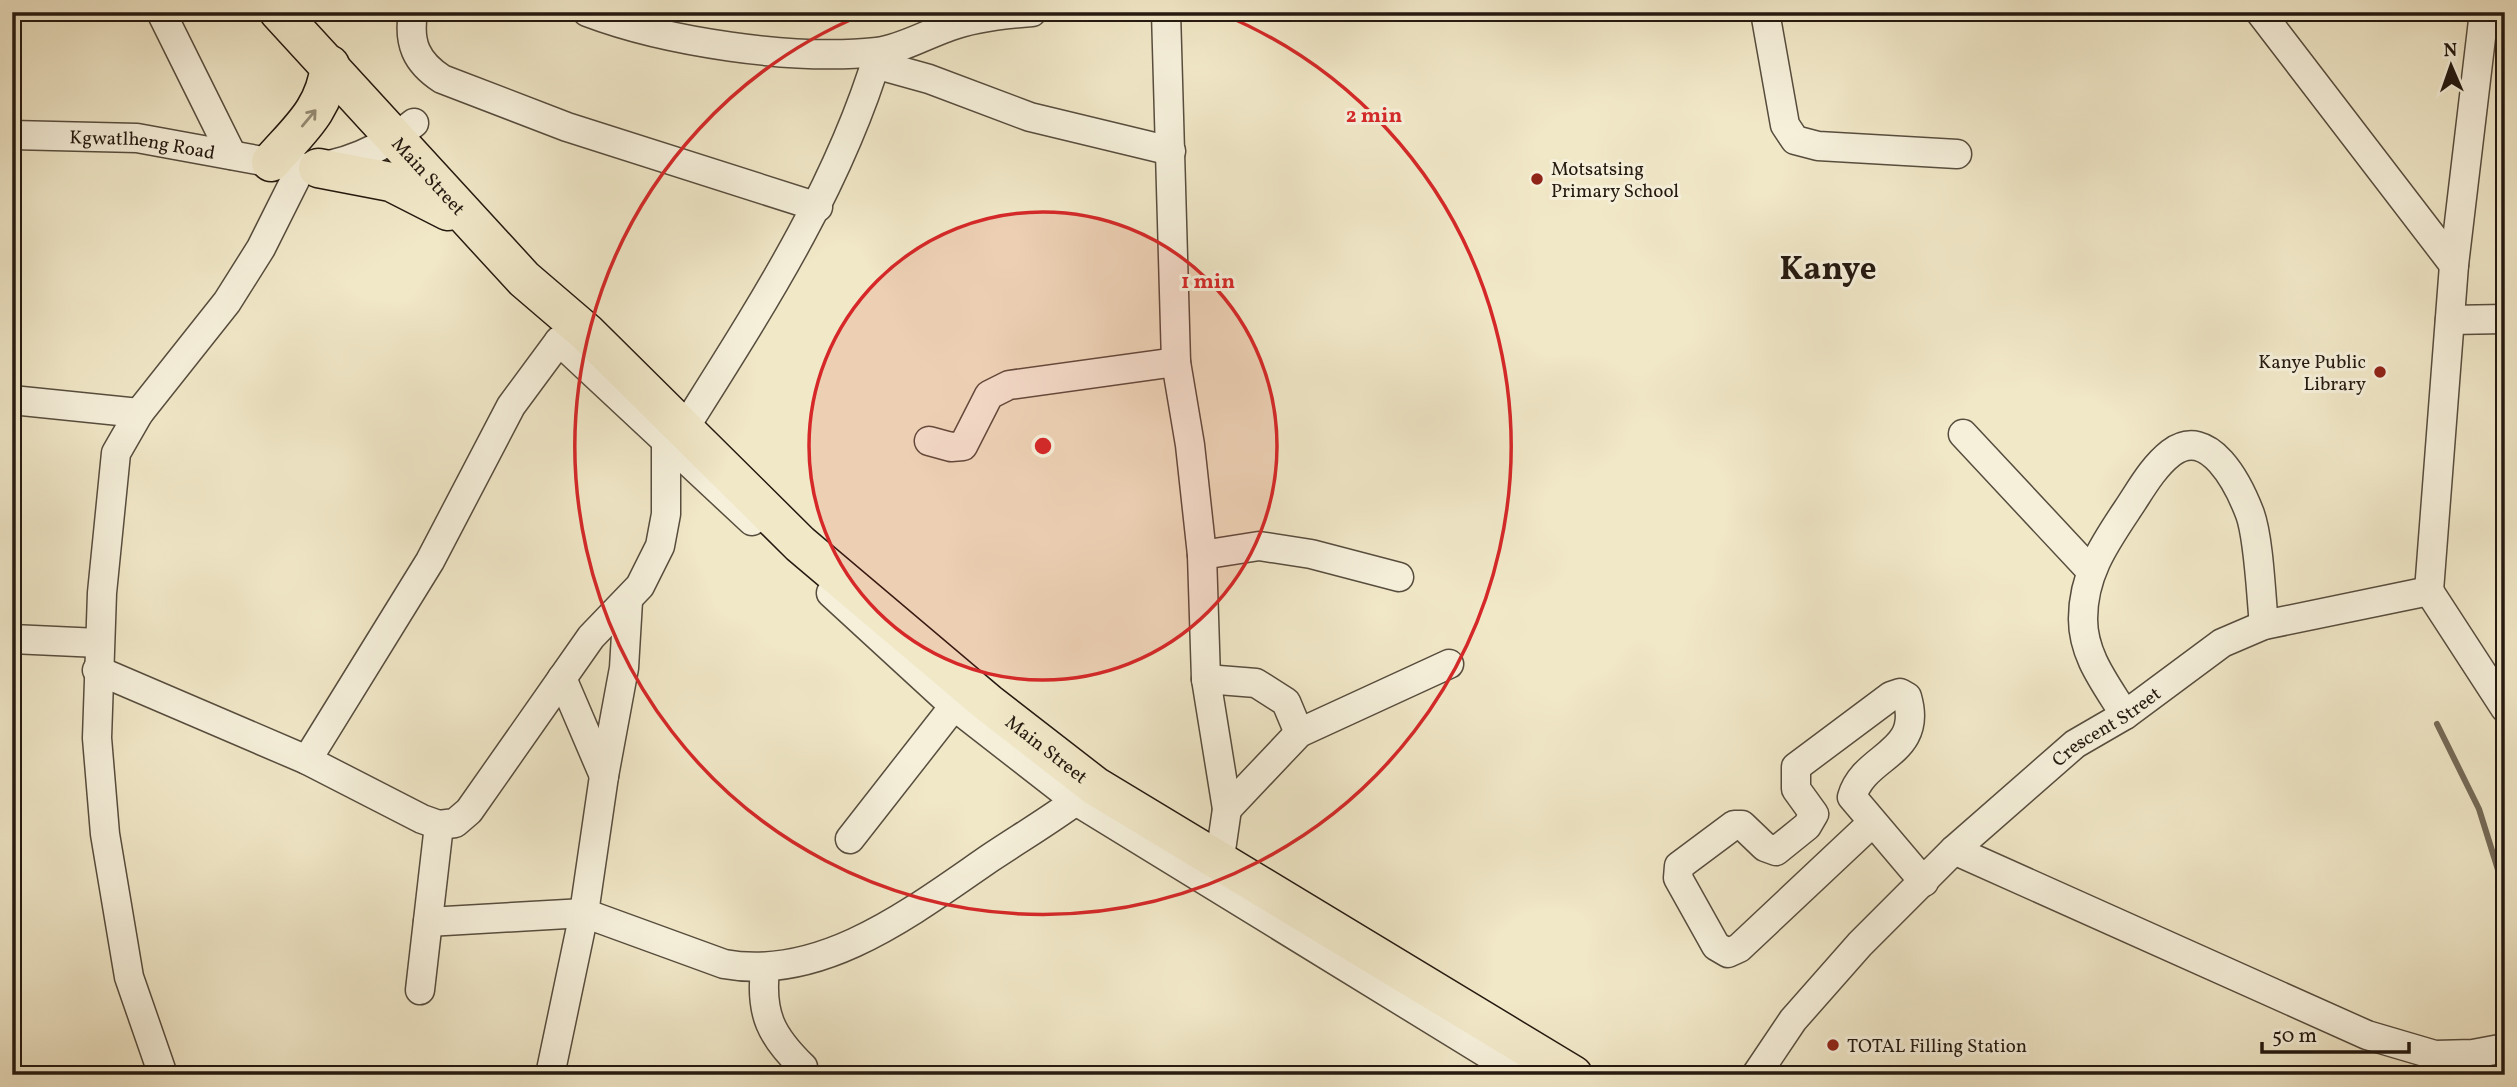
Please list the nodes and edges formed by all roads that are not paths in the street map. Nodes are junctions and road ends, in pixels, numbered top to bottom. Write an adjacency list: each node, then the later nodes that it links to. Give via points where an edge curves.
1 (161, 12): 18 (street)
2 (279, 12): 13 (highway, Main Street)
3 (311, 12): 14 (highway, Main Street)
4 (413, 12): 20 (street, via 413,50 426,69 442,79 567,127)
5 (587, 12): 12 (street, via 685,40)
6 (1032, 12): 11 (street)
7 (1166, 12): 16 (street)
8 (1765, 12): 17 (street, via 1785,125 1796,140 1818,146)
9 (2260, 12): 22 (street)
10 (2484, 12): 22 (street)
11 (951, 19): 12 (street)
12 (877, 58): 16 (street, via 1030,117); 20 (street)
13 (330, 65): 14 (highway, Main Street); 19 (highway, one-way to 13, via 325,95)
14 (398, 125): 19 (street); 19 (street, Kgwatlheng Road); 21 (highway, Main Street); 25 (highway, Main Street)
15 (12, 135): 18 (street, Kgwatlheng Road, via 137,138)
16 (1171, 150): 26 (street)
17 (1957, 154)
18 (233, 155): 19 (street, Kgwatlheng Road)
19 (297, 166): 21 (highway, via 391,182 433,200); 28 (street, via 261,248 227,302)
20 (818, 207): 29 (street, via 761,308)
21 (482, 233): 25 (highway, Main Street)
22 (2454, 265): 24 (street)
23 (2505, 319): 24 (street)
24 (2450, 320): 35 (street)
25 (573, 337): 29 (highway, Main Street); 47 (street, via 511,406 430,561)
26 (1176, 362): 31 (street, via 1009,385 989,395 963,446); 32 (street, via 1191,446)
27 (12, 401): 28 (street)
28 (139, 413): 39 (street, via 117,453)
29 (671, 427): 36 (street, via 660,546); 43 (street); 49 (highway, Main Street)
30 (1963, 434): 33 (street)
31 (929, 441)
32 (1202, 555): 34 (street, via 1259,546); 42 (street)
33 (2090, 570): 37 (street, via 2146,481 2172,451 2190,445 2209,449 2226,466 2250,515); 45 (street, via 2083,620 2089,655)
34 (1399, 577)
35 (2429, 592): 37 (street, Crescent Street); 44 (street)
36 (628, 601): 41 (street, via 591,637); 48 (street, via 624,668)
37 (2264, 625): 45 (street, Crescent Street, via 2222,643)
38 (12, 639): 39 (street)
39 (98, 657): 47 (street); 65 (street, via 97,738 107,847 129,977)
40 (1449, 664): 46 (street)
41 (562, 678): 48 (street); 52 (street, via 469,811 455,823)
42 (1206, 679): 46 (street, via 1256,683 1286,702); 50 (street)
43 (954, 706): 49 (street); 53 (street)
44 (2505, 708)
45 (2125, 715): 54 (street, Crescent Street, via 2075,744)
46 (1299, 733): 50 (street)
47 (307, 760): 52 (street, via 402,811)
48 (604, 776): 59 (street)
49 (1085, 794): 56 (highway, Main Street); 61 (street, via 900,919 823,955); 67 (street)
50 (1227, 809): 56 (street)
51 (1873, 822): 55 (street, via 1852,797 1856,784 1906,737 1912,716 1907,697 1900,693 1796,767 1796,789 1814,814 1807,826); 57 (street); 58 (street)
52 (439, 825): 60 (street)
53 (850, 839)
54 (1954, 850): 57 (street, Crescent Street); 63 (street, via 2367,1035 2435,1055)
55 (1776, 851): 58 (street); 58 (street, via 1765,847 1742,825 1734,825 1679,866 1678,878 1716,946 1728,953 1740,948)
56 (1219, 864): 68 (highway, Main Street)
57 (1924, 882): 69 (street, Crescent Street, via 1860,944 1793,1020)
58 (1808, 883)
59 (584, 913): 60 (street); 61 (street, via 724,964); 66 (street)
60 (428, 922): 62 (street)
61 (765, 969): 64 (street, via 768,1025)
62 (420, 990)
63 (2505, 1048)
64 (803, 1072)
65 (163, 1075)
66 (550, 1075)
67 (1522, 1075)
68 (1573, 1075)
69 (1756, 1075)

